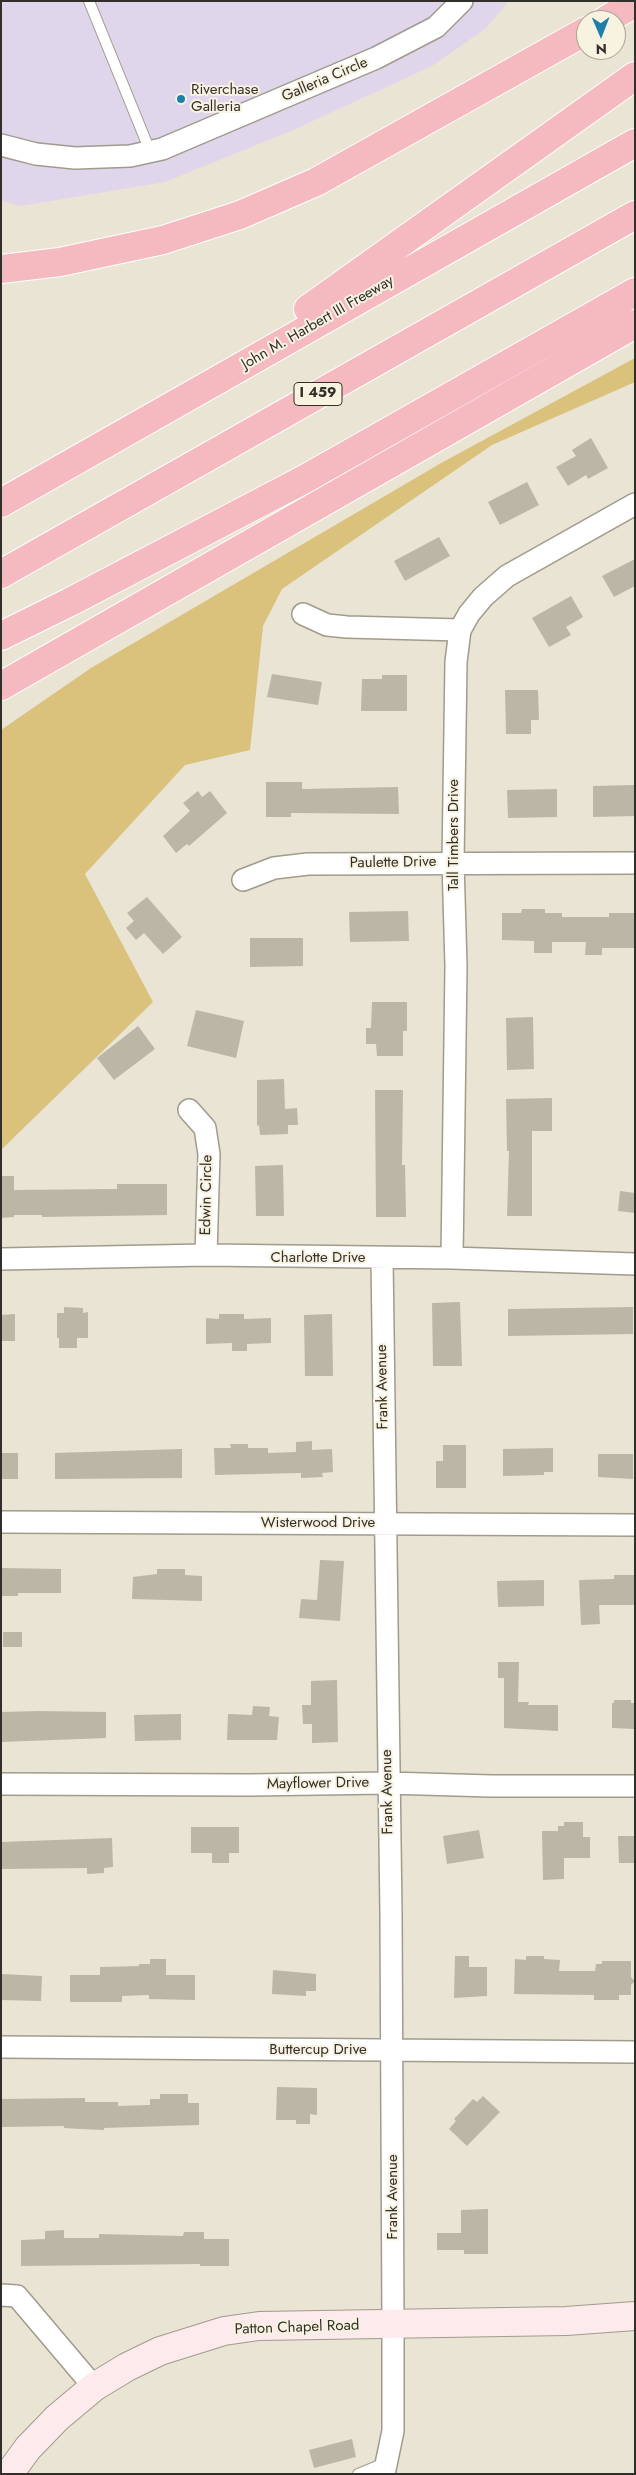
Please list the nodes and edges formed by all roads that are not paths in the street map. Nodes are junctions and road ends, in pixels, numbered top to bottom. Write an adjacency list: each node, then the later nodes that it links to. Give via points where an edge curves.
1 (89, 1): 7 (lane)
2 (451, 6): 7 (street, Galleria Circle, via 436,27 376,58)
3 (576, 37): 9 (highway, via 316,182 240,215 163,240 60,262)
4 (635, 76): 12 (highway, via 329,296)
5 (635, 143): 12 (highway, John M. Harbert III Freeway)
6 (1, 145): 7 (street, Galleria Circle, via 36,154 75,158)
7 (150, 152)
8 (635, 215): 15 (highway, I 459)
9 (1, 269)
10 (635, 292): 18 (highway, via 303,480)
11 (635, 324): 19 (highway)
12 (50, 475): 13 (highway, John M. Harbert III Freeway)
13 (1, 503)
14 (635, 504): 17 (street, Tall Timbers Drive, via 507,576 483,597)
15 (1, 574)
16 (303, 614): 17 (street, via 327,625)
17 (460, 630): 20 (street, Tall Timbers Drive, via 456,662)
18 (1, 636)
19 (1, 686)
20 (452, 862): 21 (street, Paulette Drive); 22 (street, Paulette Drive, via 308,864 274,868); 26 (street, Tall Timbers Drive, via 456,966)
21 (635, 864)
22 (243, 880)
23 (189, 1110): 24 (street, Edwin Circle, via 205,1128 209,1154)
24 (206, 1255): 25 (street, Charlotte Drive); 27 (street, Charlotte Drive)
25 (382, 1258): 26 (street, Charlotte Drive); 30 (street, Frank Avenue)
26 (452, 1258): 28 (street, Charlotte Drive)
27 (1, 1259)
28 (635, 1264)
29 (1, 1522): 30 (street, Wisterwood Drive)
30 (386, 1523): 31 (street, Wisterwood Drive); 32 (street, Frank Avenue)
31 (635, 1525)
32 (388, 1783): 33 (street, Mayflower Drive, via 249,1786); 34 (street, Mayflower Drive); 36 (street, Frank Avenue)
33 (1, 1784)
34 (635, 1786)
35 (1, 2047): 36 (street, Buttercup Drive)
36 (392, 2050): 37 (street, Buttercup Drive); 40 (street, Frank Avenue)
37 (635, 2052)
38 (1, 2296): 41 (street, via 17,2296)
39 (635, 2316): 40 (street, Patton Chapel Road)
40 (393, 2325): 41 (street, Patton Chapel Road, via 259,2326 224,2330 160,2351); 42 (street, Frank Avenue, via 392,2431)
41 (94, 2388): 43 (street, Patton Chapel Road, via 28,2448)
42 (385, 2468): 44 (lane)
43 (9, 2474)
44 (358, 2474)

